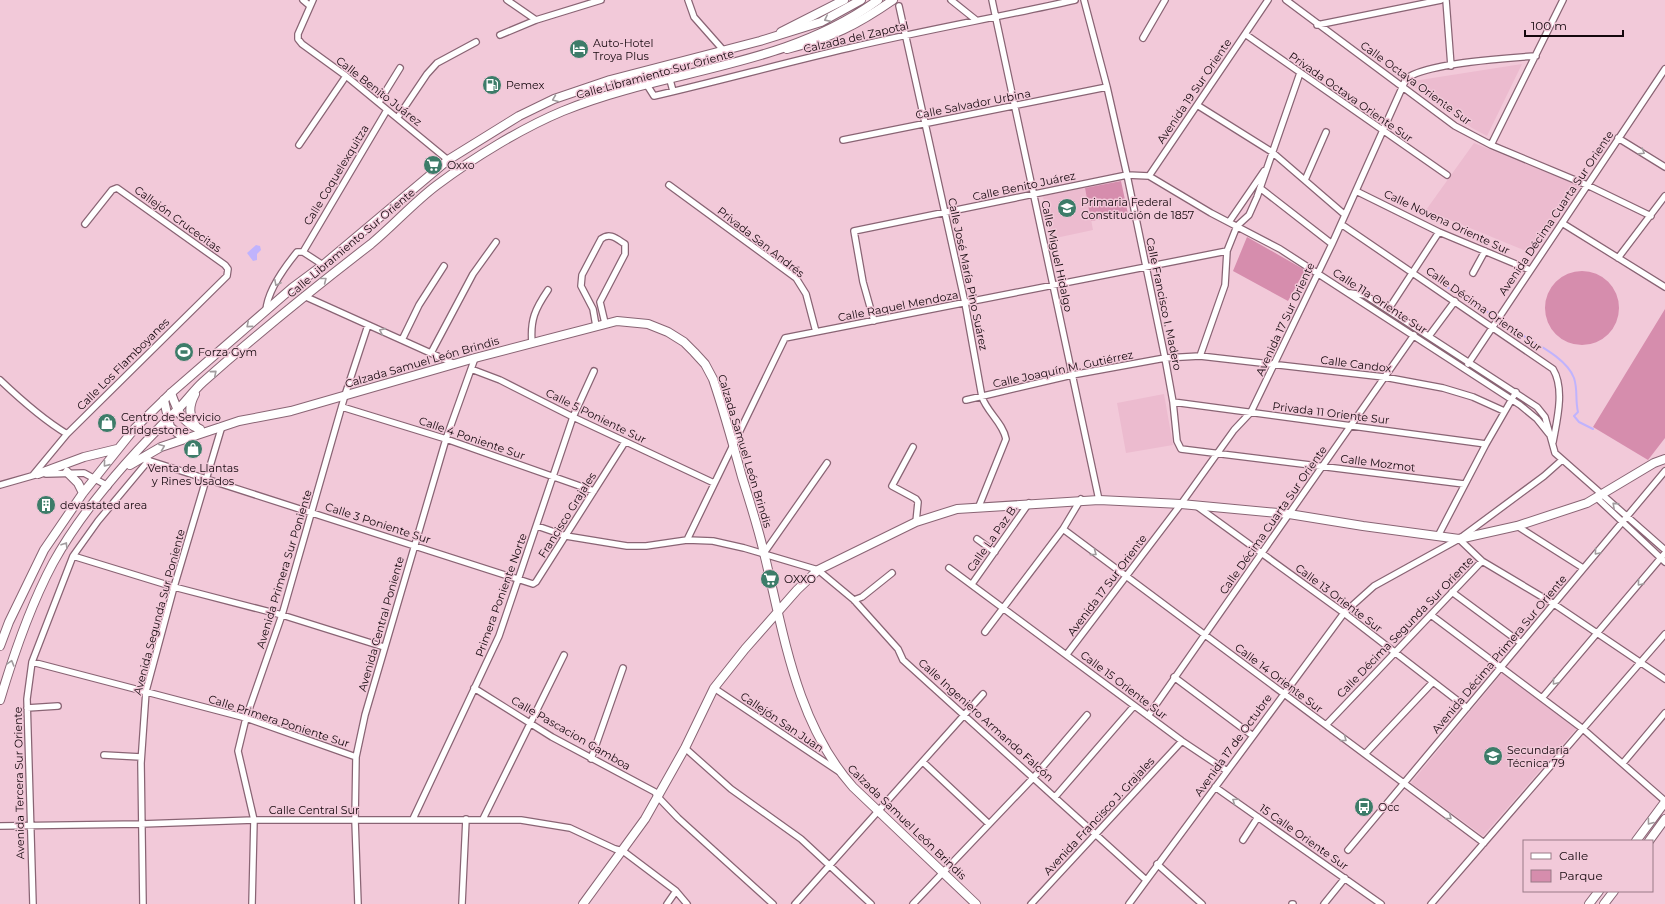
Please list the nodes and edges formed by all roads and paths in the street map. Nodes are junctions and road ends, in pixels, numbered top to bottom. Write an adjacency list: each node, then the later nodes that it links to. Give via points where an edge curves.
1 (303, 0): 23 (street)
2 (313, 0): 23 (street)
3 (507, 0): 25 (street)
4 (583, 0): 22 (street)
5 (600, 0): 22 (street)
6 (688, 0): 34 (street, via 694,17)
7 (844, 0): 33 (street)
8 (861, 0): 33 (street, Calle Libramiento Sur Oriente, one-way to 33, via 821,22)
9 (878, 0): 35 (street, Calle Libramiento Sur Oriente, via 823,33)
10 (951, 0): 26 (street)
11 (992, 0): 24 (street, Calle Miguel Hidalgo)
12 (1075, 0): 20 (street, Calzada del Zapotal)
13 (1084, 0): 45 (street, Calle Francisco I. Madero)
14 (1165, 0): 31 (street)
15 (1268, 0): 28 (street, Avenida 19 Sur Oriente)
16 (1286, 0): 27 (street, Calle Octava Oriente Sur)
17 (1441, 0): 27 (street)
18 (1446, 0): 37 (street)
19 (1563, 0): 36 (street)
20 (1059, 2): 24 (street, Calzada del Zapotal)
21 (896, 3): 30 (street, Calle José María Pino Suárez); 35 (street, via 820,41)
22 (588, 4): 25 (street)
23 (310, 6): 41 (street, Calle Benito Juárez, via 298,39)
24 (996, 16): 26 (street, Calzada del Zapotal); 49 (street, Calle Miguel Hidalgo)
25 (536, 20): 29 (street)
26 (976, 20): 30 (street, Calzada del Zapotal)
27 (1317, 25): 44 (street, Calle Octava Oriente Sur)
28 (1245, 34): 40 (street, Privada Octava Oriente Sur); 48 (street, Avenida 19 Sur Oriente)
29 (500, 35)
30 (907, 36): 46 (street, Calzada del Zapotal); 52 (street, Calle José María Pino Suárez)
31 (1143, 38)
32 (476, 42): 51 (street, via 437,62)
33 (760, 42): 34 (street, Calle Libramiento Sur Oriente)
34 (724, 51): 60 (street, Calle Libramiento Sur Oriente, one-way to 60, via 610,80 554,99 519,116)
35 (767, 54): 42 (street, Calle Libramiento Sur Oriente)
36 (1536, 56): 37 (street, Avenida 17 Sur Oriente); 58 (street)
37 (1451, 66): 44 (street, Avenida 17 Sur Oriente, via 1425,69 1411,75)
38 (400, 68): 47 (street)
39 (1665, 68): 55 (street, Avenida Décima Cuarta Sur Oriente)
40 (1300, 73): 53 (street, Privada Octava Oriente Sur); 59 (street)
41 (346, 76): 47 (street, Calle Benito Juárez); 57 (street)
42 (670, 80): 43 (street, Calle Libramiento Sur Oriente); 46 (street)
43 (647, 86): 46 (street, Calzada del Zapotal, via 654,96); 100 (street, Calle Libramiento Sur Oriente, one-way to 43, via 375,240 436,186 502,143 565,110)
44 (1401, 87): 53 (street, Avenida 17 Sur Oriente); 58 (street, Calle Octava Oriente Sur, via 1455,126)
45 (1107, 88): 49 (street, Calle Salvador Urbina); 63 (street, Calle Francisco I. Madero)
46 (673, 91)
47 (379, 102): 50 (street, Calle Benito Juárez)
48 (1196, 105): 59 (street); 65 (street, Avenida 19 Sur Oriente)
49 (1015, 107): 52 (street, Calle Salvador Urbina); 71 (street, Calle Miguel Hidalgo)
50 (388, 110): 51 (street, Calle Benito Juárez); 86 (street, Calle Coquelexquitza)
51 (398, 117): 60 (street, Calle Benito Juárez)
52 (926, 123): 56 (street, Calle Salvador Urbina); 73 (street, Calle José María Pino Suárez)
53 (1381, 131): 64 (street, Privada Octava Oriente Sur); 70 (street, Avenida 17 Sur Oriente)
54 (1326, 132): 66 (street)
55 (1618, 138): 61 (street, one-way to 61); 68 (street, Avenida Décima Cuarta Sur Oriente)
56 (843, 140)
57 (300, 145)
58 (1491, 145): 68 (street, Calle Octava Oriente Sur)
59 (1272, 152): 62 (street); 66 (street)
60 (448, 160): 88 (street, Calle Libramiento Sur Oriente)
61 (1665, 167)
62 (1266, 168): 69 (street); 76 (street)
63 (1128, 175): 65 (street); 71 (street, Calle Benito Juárez); 90 (street, Calle Francisco I. Madero)
64 (1447, 175)
65 (1148, 176): 76 (street, Calle 11a Oriente Sur)
66 (1305, 180): 74 (street)
67 (669, 185): 110 (street, Privada San Andrés, via 796,278 806,294)
68 (1587, 185): 75 (street); 77 (street, Avenida Décima Cuarta Sur Oriente)
69 (1260, 188): 80 (street, via 1249,215); 83 (street)
70 (1356, 191): 74 (street, Avenida 17 Sur Oriente); 81 (street, Calle Novena Oriente Sur)
71 (1034, 194): 73 (street, Calle Benito Juárez); 96 (street, Calle Miguel Hidalgo)
72 (1665, 196): 75 (street)
73 (945, 212): 102 (street, Calle José María Pino Suárez); 105 (street, Calle Benito Juárez, via 854,231 863,282)
74 (1345, 215): 79 (street, Avenida 17 Sur Oriente)
75 (1651, 216): 87 (street)
76 (1229, 222): 80 (street, Calle 11a Oriente Sur)
77 (1562, 223): 87 (street); 92 (street, Avenida Décima Cuarta Sur Oriente)
78 (85, 224): 91 (street, Callejón Crucecitas, via 114,188 168,224)
79 (1341, 224): 83 (street, Avenida 17 Sur Oriente); 93 (street, Calle Décima Oriente Sur)
80 (1236, 226): 84 (street); 94 (street, Calle 11a Oriente Sur, via 1268,242)
81 (1439, 232): 85 (street, Calle Novena Oriente Sur); 93 (street)
82 (496, 242): 115 (street, via 472,274)
83 (1332, 244): 94 (street, Avenida 17 Sur Oriente)
84 (1227, 251): 90 (street, Calle Raquel Mendoza); 116 (street, via 1225,285)
85 (1485, 251): 92 (street, Calle Novena Oriente Sur); 95 (street)
86 (303, 252): 88 (street); 104 (street, one-way to 104, via 297,252 286,267 267,303)
87 (1618, 258): 97 (street)
88 (323, 264): 104 (street, Calle Libramiento Sur Oriente)
89 (444, 266): 113 (street, via 419,305)
90 (1146, 267): 96 (street, Calle Raquel Mendoza); 118 (street, Calle Francisco I. Madero)
91 (228, 270): 149 (street, Calle Los Flamboyanes, via 227,276)
92 (1530, 270): 109 (street, Avenida Décima Cuarta Sur Oriente)
93 (1413, 272): 101 (street, Calle Décima Oriente Sur); 103 (street)
94 (1318, 273): 99 (street, Calle 11a Oriente Sur); 121 (street, Avenida 17 Sur Oriente)
95 (1473, 273)
96 (1053, 286): 102 (street, Calle Raquel Mendoza); 125 (street, Calle Miguel Hidalgo)
97 (1665, 287)
98 (548, 290): 114 (street, via 533,317 530,327)
99 (1350, 293): 103 (street, Calle 11a Oriente Sur, via 1365,295); 111 (street, Calle 11a Oriente Sur)
100 (304, 296): 107 (street); 128 (street, Calle Libramiento Sur Oriente, one-way to 100)
101 (1455, 301): 109 (street, Calle Décima Oriente Sur); 112 (street)
102 (965, 303): 105 (street, Calle Raquel Mendoza); 132 (street, Calle José María Pino Suárez)
103 (1388, 310): 112 (street, Calle 11a Oriente Sur)
104 (266, 311): 130 (street, Calle Libramiento Sur Oriente, one-way to 130)
105 (874, 321): 110 (street, Calle Raquel Mendoza)
106 (605, 323): 108 (street, Calzada Samuel León Brindis); 108 (street, via 600,302 625,254 625,244 613,236 601,239 582,275 581,286 593,309); 154 (street, Calzada Samuel León Brindis, via 648,324 684,342 705,364 713,378)
107 (368, 325): 113 (street, one-way to 107); 131 (street, Avenida Primera Sur Poniente)
108 (596, 326): 114 (street, Calzada Samuel León Brindis)
109 (1492, 327): 119 (street, Avenida Décima Cuarta Sur Oriente); 156 (street, Calle Décima Oriente Sur, via 1553,369 1556,374 1559,405)
110 (816, 332): 154 (street, Calle Raquel Mendoza, via 785,338)
111 (1414, 335): 123 (street, Calle 11a Oriente Sur); 126 (street, Calle Décima Cuarta Sur Oriente)
112 (1429, 336): 119 (street, Calle 11a Oriente Sur)
113 (402, 340): 115 (street)
114 (532, 343): 117 (street, Calzada Samuel León Brindis)
115 (431, 353): 120 (street)
116 (1200, 356): 118 (street, Calle Joaquín M. Gutiérrez); 121 (street, Calle Candox)
117 (475, 358): 120 (street, Calzada Samuel León Brindis); 122 (street, Avenida Central Poniente)
118 (1165, 358): 125 (street, Calle Joaquín M. Gutiérrez); 137 (street, Calle Francisco I. Madero)
119 (1469, 362): 123 (street, Avenida Décima Cuarta Sur Oriente); 129 (street, Calle 11a Oriente Sur)
120 (456, 364): 131 (street, Calzada Samuel León Brindis)
121 (1274, 365): 126 (street, Calle Candox); 142 (street, Avenida 17 Sur Oriente)
122 (470, 369): 143 (street, Calle 5 Poniente Sur, via 500,380); 151 (street, Avenida Central Poniente)
123 (1464, 369): 136 (street, Calle 11a Oriente Sur)
124 (594, 372): 143 (street, Primera Poniente Norte)
125 (1072, 375): 132 (street, Calle Joaquín M. Gutiérrez); 182 (street, Calle Miguel Hidalgo)
126 (1384, 377): 141 (street, Calle Candox, via 1443,388 1473,397); 145 (street, Calle Décima Cuarta Sur Oriente)
127 (0, 380): 149 (street, via 51,425)
128 (200, 385): 140 (street, Calle Libramiento Sur Oriente); 147 (street, via 191,401 190,412 190,417)
129 (1516, 392): 133 (street, Calle 11a Oriente Sur); 136 (street)
130 (170, 393): 134 (street, Calle Libramiento Sur Oriente); 140 (street)
131 (345, 395): 139 (street, Avenida Primera Sur Poniente); 146 (street, Calzada Samuel León Brindis, via 291,411)
132 (982, 397): 135 (street, Calle Joaquín M. Gutiérrez); 185 (street, Calle José María Pino Suárez, via 1005,433 1006,439)
133 (1524, 398): 138 (street); 150 (street, Calle 11a Oriente Sur, via 1537,407 1545,417)
134 (164, 400): 144 (street); 159 (street, Calle Libramiento Sur Oriente)
135 (966, 400)
136 (1511, 400): 138 (street, Calle 11a Oriente Sur); 141 (street)
137 (1173, 402): 142 (street, Privada 11 Oriente Sur); 158 (street, Calle Francisco I. Madero, via 1177,441)
138 (1520, 405): 150 (street, Calle 11a Oriente Sur, via 1537,419)
139 (342, 407): 151 (street, Calle 4 Poniente Sur); 187 (street, Avenida Primera Sur Poniente)
140 (178, 410): 144 (street, Calle Libramiento Sur Oriente); 147 (street, via 186,423)
141 (1504, 411): 155 (street)
142 (1251, 412): 145 (street, Privada 11 Oriente Sur); 160 (street, Avenida 17 Sur Oriente)
143 (573, 417): 153 (street, Calle 5 Poniente Sur); 171 (street, Primera Poniente Norte)
144 (168, 419): 152 (street, via 170,427); 169 (street, Calle Libramiento Sur Oriente)
145 (1351, 425): 155 (street, Privada 11 Oriente Sur); 166 (street, Calle Décima Cuarta Sur Oriente)
146 (222, 426): 148 (street, Calzada Samuel León Brindis); 173 (street, Avenida Segunda Sur Poniente)
147 (197, 428): 148 (street)
148 (206, 432): 152 (street, Calzada Samuel León Brindis)
149 (67, 434): 170 (street, Calle Los Flamboyanes)
150 (1549, 434): 156 (street, Calle 11a Oriente Sur)
151 (446, 438): 171 (street, Calle 4 Poniente Sur); 200 (street, Avenida Central Poniente)
152 (185, 439): 161 (street, Calzada Samuel León Brindis, one-way to 152)
153 (625, 442): 174 (street, Calle 5 Poniente Sur); 178 (street, Francisco Grajales)
154 (733, 444): 174 (street); 203 (street, Calzada Samuel León Brindis)
155 (1486, 444): 175 (street)
156 (1552, 444): 164 (street, Calle 11a Oriente Sur, via 1555,453)
157 (913, 447): 190 (street, via 892,486 916,499)
158 (1181, 449): 160 (street, Calle Mozmot)
159 (117, 450): 170 (street, via 84,457); 172 (street, Calle Libramiento Sur Oriente, one-way to 172)
160 (1217, 454): 166 (street, Calle Mozmot); 184 (street, Avenida 17 Sur Oriente)
161 (141, 457): 163 (street, Calle 3 Poniente Sur); 169 (street, Calzada Samuel León Brindis)
162 (1665, 459): 180 (street)
163 (149, 460): 173 (street, Calle 3 Poniente Sur); 205 (street, Avenida Tercera Sur Oriente, via 98,521)
164 (1562, 460): 180 (street, Calle 11a Oriente Sur); 198 (street, Avenida 17 de Octubre)
165 (827, 463): 203 (street)
166 (1322, 466): 175 (street, Calle Mozmot); 188 (street, Calle Décima Cuarta Sur Oriente)
167 (1665, 470): 189 (street, Avenida Décima Primera Sur Oriente)
168 (67, 472): 170 (street); 172 (street, via 84,473); 179 (street, via 78,483)
169 (118, 474): 177 (street, Calle Libramiento Sur Oriente)
170 (36, 475): 176 (street)
171 (554, 477): 178 (street, Calle 4 Poniente Sur); 192 (street, Primera Poniente Norte)
172 (94, 478): 177 (street); 179 (street, Calle Libramiento Sur Oriente)
173 (208, 479): 187 (street, Calle 3 Poniente Sur); 215 (street, Avenida Segunda Sur Poniente)
174 (714, 483): 199 (street)
175 (1464, 484): 196 (street)
176 (0, 485)
177 (108, 486): 247 (street, Calle Libramiento Sur Oriente, one-way to 177, via 14,654 53,564 78,525)
178 (594, 491): 195 (street, Francisco Grajales)
179 (83, 493): 229 (street, Calle Libramiento Sur Oriente, via 44,550)
180 (1600, 496): 189 (street, one-way to 180); 191 (street); 193 (street, via 1566,511)
181 (1081, 499): 182 (street); 183 (street); 194 (street)
182 (1099, 500): 184 (street)
183 (1029, 503): 185 (street); 202 (street, Calle La Paz B.)
184 (1181, 504): 186 (street); 212 (street, Avenida 17 Sur Oriente)
185 (979, 506): 190 (street, via 942,512)
186 (1198, 507): 188 (street); 204 (street, Calle 13 Oriente Sur)
187 (312, 512): 200 (street, Calle 3 Poniente Sur); 222 (street, Avenida Primera Sur Poniente)
188 (1289, 514): 196 (street); 204 (street, Calle Décima Cuarta Sur Oriente)
189 (1627, 516): 191 (street, Avenida Décima Primera Sur Oriente); 201 (street)
190 (916, 522): 210 (street)
191 (1622, 522): 206 (street); 209 (street, Avenida Décima Primera Sur Oriente, one-way to 209)
192 (537, 526): 195 (street); 213 (street, Primera Poniente Norte)
193 (1517, 526): 198 (street); 209 (street)
194 (1063, 529): 212 (street, Calle 14 Oriente Sur, one-way to 212); 219 (street)
195 (566, 536): 199 (street, via 627,546); 213 (street, Francisco Grajales, via 536,582 533,584)
196 (1438, 536): 198 (street)
197 (977, 539): 202 (street)
198 (1459, 539): 207 (street); 221 (street, Avenida 17 de Octubre, via 1374,586)
199 (687, 540): 203 (street, via 712,541)
200 (414, 546): 213 (street, Calle 3 Poniente Sur); 230 (street, Avenida Central Poniente)
201 (1665, 550)
202 (995, 552): 214 (street, Calle La Paz B.)
203 (764, 553): 210 (street); 220 (street, Calzada Samuel León Brindis)
204 (1261, 553): 221 (street, Calle 13 Oriente Sur); 227 (street, Calle Décima Cuarta Sur Oriente)
205 (73, 556): 215 (street); 234 (street, Avenida Tercera Sur Oriente)
206 (1664, 558): 225 (street, one-way to 225)
207 (1482, 561): 216 (street, Calle Décima Segunda Sur Oriente); 218 (street)
208 (949, 568): 214 (street, Calle 15 Oriente Sur)
209 (1583, 568): 218 (street, Avenida Décima Primera Sur Oriente)
210 (818, 570): 217 (street, Calle Ingeniero Armando Falcón); 220 (street)
211 (892, 574): 217 (street, via 862,597)
212 (1126, 576): 227 (street, Calle 14 Oriente Sur); 232 (street, Avenida 17 Sur Oriente)
213 (517, 579): 241 (street, Primera Poniente Norte, via 499,636)
214 (972, 584): 219 (street, Calle 15 Oriente Sur)
215 (174, 587): 222 (street); 243 (street, Avenida Segunda Sur Poniente)
216 (1452, 592): 223 (street, Calle Décima Segunda Sur Oriente); 228 (street)
217 (854, 600): 253 (street, Calle Ingeniero Armando Falcón, via 898,649 904,660)
218 (1554, 604): 225 (street); 228 (street, Avenida Décima Primera Sur Oriente)
219 (1003, 607): 224 (street); 232 (street, Calle 15 Oriente Sur)
220 (778, 613): 242 (street); 271 (street, Calzada Samuel León Brindis, via 811,723)
221 (1344, 614): 231 (street, Calle 13 Oriente Sur); 245 (street, Avenida 17 de Octubre)
222 (282, 615): 230 (street); 256 (street, Avenida Primera Sur Poniente)
223 (1431, 615): 231 (street, Calle Décima Segunda Sur Oriente); 236 (street)
224 (985, 632)
225 (1597, 634): 235 (street); 246 (street, one-way to 246)
226 (1665, 634): 235 (street)
227 (1204, 635): 238 (street, Calle Décima Cuarta Sur Oriente); 245 (street, Calle 14 Oriente Sur)
228 (1521, 642): 236 (street, Avenida Décima Primera Sur Oriente)
229 (0, 646)
230 (384, 647): 266 (street, Avenida Central Poniente)
231 (1394, 653): 240 (street, Calle 13 Oriente Sur); 258 (street, Calle Décima Segunda Sur Oriente)
232 (1067, 654): 249 (street, Calle 15 Oriente Sur)
233 (564, 655): 257 (street)
234 (32, 662): 243 (street, Calle Primera Poniente Sur); 250 (street, Avenida Tercera Sur Oriente)
235 (1640, 663): 239 (street); 259 (street)
236 (1501, 667): 246 (street); 251 (street, Avenida Décima Primera Sur Oriente)
237 (623, 668): 267 (street)
238 (1174, 678): 255 (street, Calle Décima Cuarta Sur Oriente); 260 (street)
239 (1665, 679)
240 (1433, 682): 251 (street, Calle 13 Oriente Sur); 263 (street)
241 (474, 688): 257 (street, Calle Pascacion Gamboa); 280 (street, Primera Poniente Norte)
242 (714, 688): 262 (street); 271 (street, Callejón San Juan)
243 (146, 691): 256 (street, Calle Primera Poniente Sur); 265 (street, Avenida Segunda Sur Poniente)
244 (984, 694): 253 (street)
245 (1284, 694): 258 (street, Calle 14 Oriente Sur); 260 (street, Avenida 17 de Octubre)
246 (1542, 698): 259 (street)
247 (0, 700)
248 (58, 706): 250 (street)
249 (1134, 706): 255 (street, Calle 15 Oriente Sur); 276 (street)
250 (27, 708): 289 (street, Avenida Tercera Sur Oriente)
251 (1467, 708): 273 (street, Avenida Décima Primera Sur Oriente)
252 (1665, 713): 269 (street)
253 (965, 714): 268 (street); 272 (street, Calle Ingeniero Armando Falcón)
254 (1087, 715): 272 (street)
255 (1148, 716): 261 (street, Calle 15 Oriente Sur)
256 (246, 718): 266 (street, Calle Primera Poniente Sur); 283 (street, Avenida Primera Sur Poniente, via 238,751)
257 (531, 723): 267 (street, Calle Pascacion Gamboa); 285 (street)
258 (1326, 725): 263 (street, Calle 14 Oriente Sur, one-way to 263)
259 (1583, 729): 269 (street); 294 (street)
260 (1253, 736): 270 (street, Avenida 17 de Octubre)
261 (1182, 741): 270 (street, Calle 15 Oriente Sur); 290 (street, Avenida Francisco J. Grajales)
262 (685, 748): 275 (street); 298 (street, via 731,789 801,839)
263 (1365, 754): 273 (street, Calle 14 Oriente Sur)
264 (104, 755): 265 (street)
265 (142, 757): 287 (street, Avenida Segunda Sur Poniente)
266 (356, 757): 284 (street, Avenida Central Poniente)
267 (591, 759): 275 (street, Calle Pascacion Gamboa, via 655,792)
268 (923, 762): 278 (street); 286 (street)
269 (1623, 763): 277 (street)
270 (1227, 771): 274 (street, Avenida 17 de Octubre)
271 (840, 772): 278 (street, Calzada Samuel León Brindis)
272 (1034, 777): 276 (street, Calle Ingeniero Armando Falcón); 286 (street)
273 (1404, 783): 294 (street, Calle 14 Oriente Sur, one-way to 294); 295 (street, Avenida Décima Primera Sur Oriente)
274 (1215, 787): 279 (street, 15 Calle Oriente Sur, one-way to 274); 297 (street, Avenida 17 de Octubre)
275 (657, 796): 296 (street); 313 (street, Calle Pascacion Gamboa)
276 (1055, 797): 290 (street, Calle Ingeniero Armando Falcón)
277 (1665, 802): 292 (street, one-way to 292)
278 (878, 812): 298 (street); 299 (street, Calzada Samuel León Brindis)
279 (1258, 817): 291 (street); 300 (street, 15 Calle Oriente Sur)
280 (413, 819): 281 (street, Calle Central Sur); 284 (street, Calle Central Sur)
281 (466, 819): 285 (street, Calle Central Sur); 309 (street)
282 (1665, 819): 293 (street)
283 (254, 820): 284 (street, Calle Central Sur); 287 (street, Calle Central Sur); 307 (street, Avenida Primera Sur Poniente)
284 (355, 820): 308 (street, Avenida Central Poniente)
285 (483, 820): 296 (street, Calle Central Sur, via 548,823 570,828)
286 (988, 823): 299 (street)
287 (141, 824): 289 (street, Calle Central Sur); 306 (street, Avenida Segunda Sur Poniente)
288 (0, 826): 289 (street, Calle Central Sur)
289 (30, 827): 305 (street, Avenida Tercera Sur Oriente)
290 (1095, 834): 301 (street, Calle Ingeniero Armando Falcón); 318 (street, Avenida Francisco J. Grajales)
291 (1243, 840)
292 (1637, 840)
293 (1650, 840)
294 (1484, 843): 323 (street)
295 (1348, 850)
296 (623, 851): 302 (street, Calle Central Sur); 310 (street)
297 (1157, 864): 301 (street, Avenida 17 de Octubre); 320 (street)
298 (830, 866): 314 (street); 315 (street)
299 (941, 872): 316 (street); 317 (street, Calzada Samuel León Brindis)
300 (1345, 878): 321 (street); 322 (street, 15 Calle Oriente Sur)
301 (1146, 880): 319 (street, Avenida 17 de Octubre)
302 (676, 890): 311 (street); 312 (street, Calle Central Sur)
303 (1598, 892): 324 (street)
304 (1613, 892): 325 (street)
305 (33, 904)
306 (143, 904)
307 (252, 904)
308 (358, 904)
309 (462, 904)
310 (583, 904)
311 (667, 904)
312 (687, 904)
313 (773, 904)
314 (795, 904)
315 (871, 904)
316 (913, 904)
317 (976, 904)
318 (1031, 904)
319 (1129, 904)
320 (1202, 904)
321 (1324, 904)
322 (1381, 904)
323 (1432, 904)
324 (1590, 904)
325 (1604, 904)

